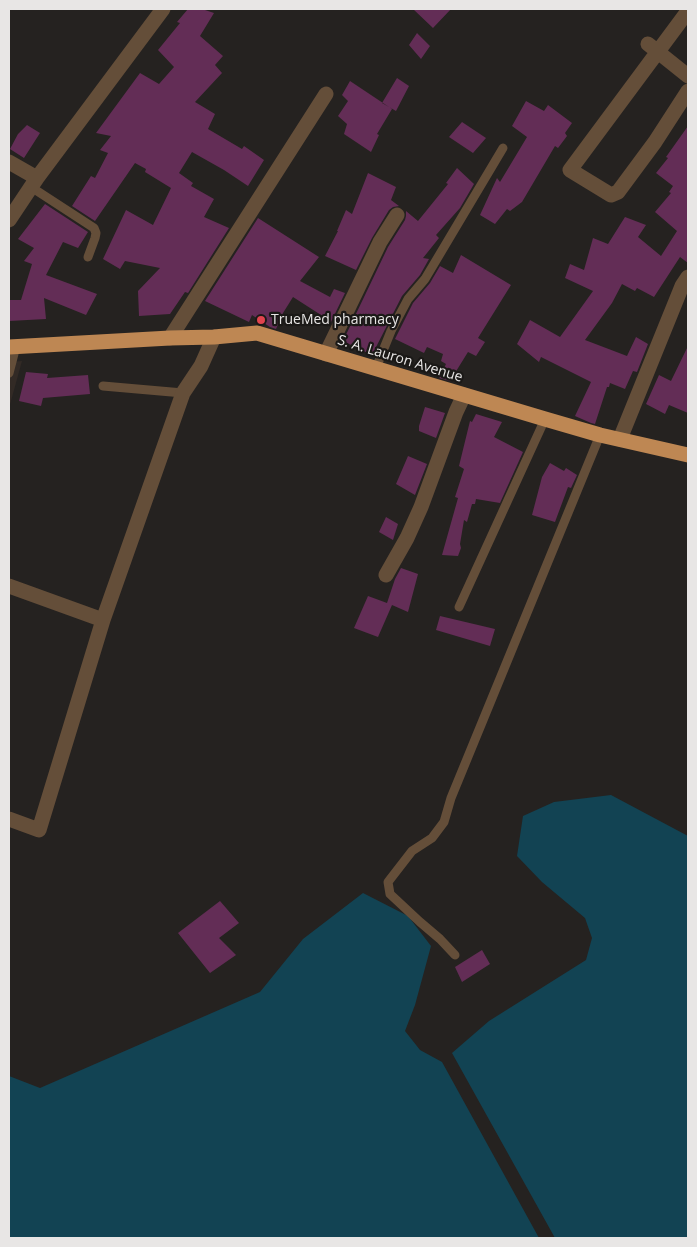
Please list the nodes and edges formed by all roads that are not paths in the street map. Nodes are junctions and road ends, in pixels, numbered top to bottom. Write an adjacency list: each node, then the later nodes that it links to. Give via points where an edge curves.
1 (163, 9): 9 (street)
2 (688, 11): 3 (street)
3 (653, 48): 4 (street); 5 (street, via 570,170 611,195 618,192)
4 (688, 76)
5 (688, 91)
6 (326, 94): 15 (street)
7 (503, 148): 18 (lane, via 425,279 408,299)
8 (9, 162): 9 (street)
9 (34, 183): 11 (street); 12 (lane, via 94,228 95,238)
10 (397, 215): 17 (street, via 380,242)
11 (9, 220)
12 (88, 257)
13 (686, 284): 25 (street)
14 (214, 337): 15 (highway, S. A. Lauron Avenue); 17 (highway, S. A. Lauron Avenue, via 256,333); 21 (street)
15 (170, 338): 16 (highway, S. A. Lauron Avenue)
16 (12, 346): 19 (lane)
17 (326, 354): 18 (highway, S. A. Lauron Avenue)
18 (376, 368): 22 (highway, S. A. Lauron Avenue)
19 (9, 373)
20 (103, 386): 21 (lane)
21 (184, 393): 30 (street)
22 (464, 394): 23 (highway, S. A. Lauron Avenue); 27 (street, via 421,507)
23 (545, 419): 24 (highway, S. A. Lauron Avenue); 29 (lane)
24 (600, 435): 25 (highway, S. A. Lauron Avenue); 32 (lane, via 444,822 432,838 412,851 388,882 390,894)
25 (620, 439): 26 (highway, S. A. Lauron Avenue)
26 (688, 455)
27 (386, 575)
28 (9, 586): 30 (street)
29 (459, 607)
30 (103, 620): 31 (street, via 39,830)
31 (9, 819)
32 (455, 955)

